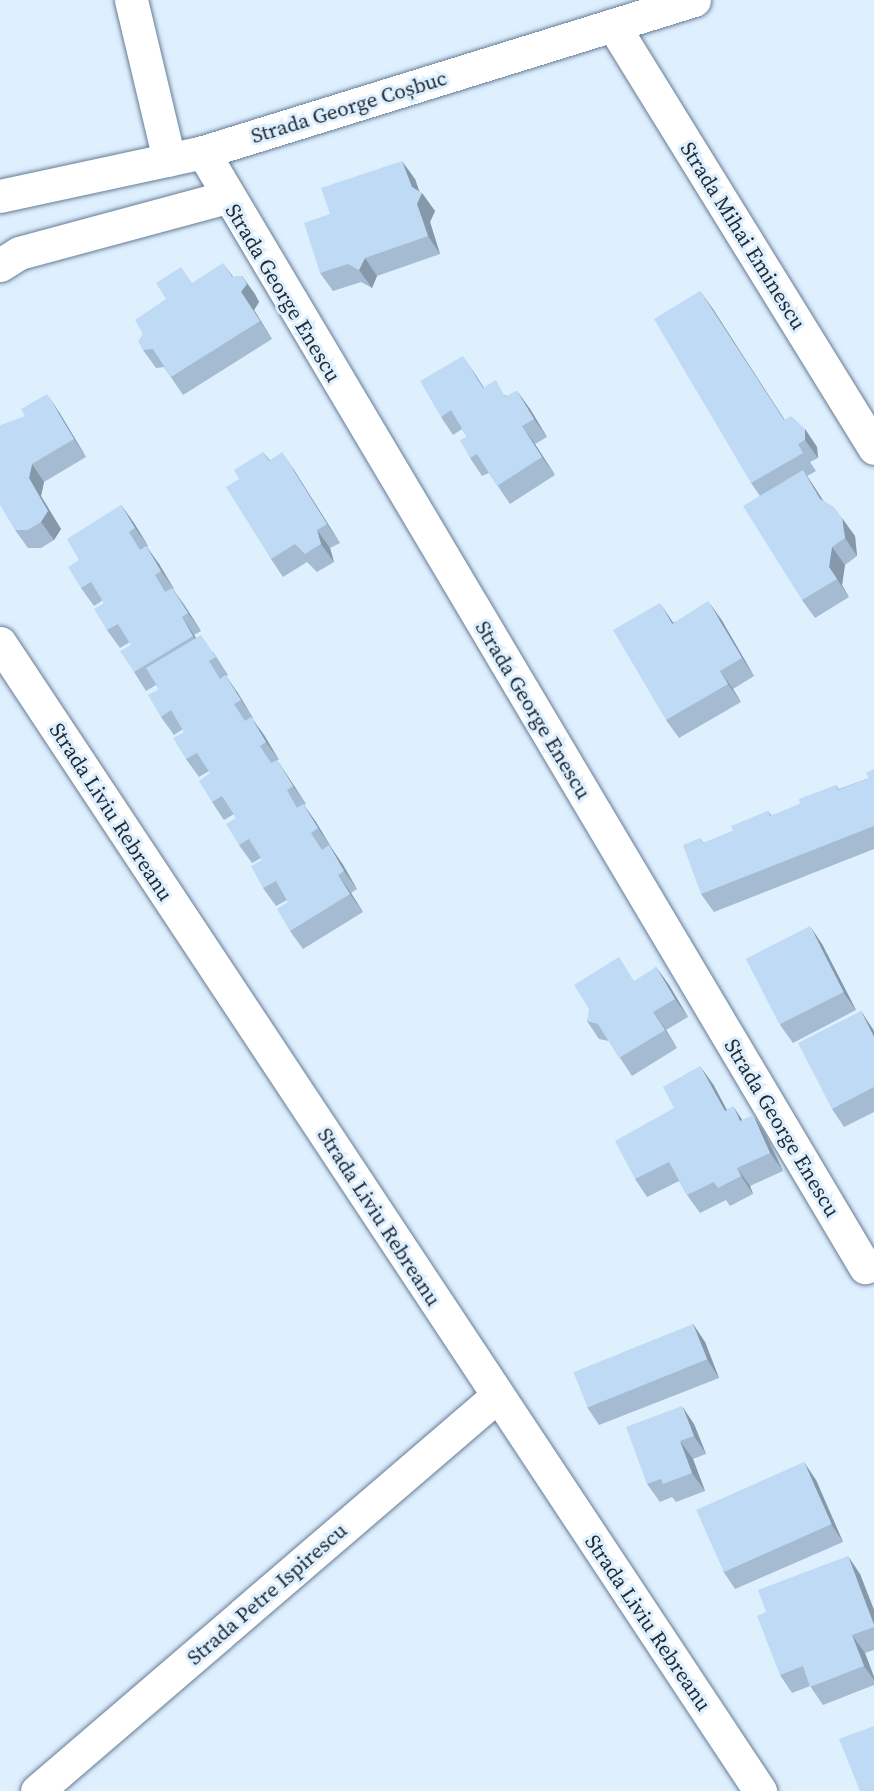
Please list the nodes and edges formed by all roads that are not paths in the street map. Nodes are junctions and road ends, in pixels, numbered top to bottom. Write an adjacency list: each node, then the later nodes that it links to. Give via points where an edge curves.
1 (131, 0): 6 (street)
2 (694, 0): 3 (street, Strada George Coșbuc)
3 (649, 6): 4 (street, Strada George Coșbuc)
4 (613, 25): 5 (street, Strada George Coșbuc); 10 (street, Strada Mihai Eminescu)
5 (203, 152): 6 (street, Strada George Coșbuc); 8 (street, Strada George Enescu)
6 (169, 160): 7 (street, Strada George Coșbuc)
7 (0, 196)
8 (226, 197): 9 (street, via 19,253); 12 (street, Strada George Enescu)
9 (0, 265)
10 (874, 448)
11 (0, 643): 13 (street, Strada Liviu Rebreanu)
12 (865, 1267)
13 (497, 1396): 14 (street, Strada Petre Ispirescu); 15 (street, Strada Liviu Rebreanu)
14 (37, 1791)
15 (760, 1791)

